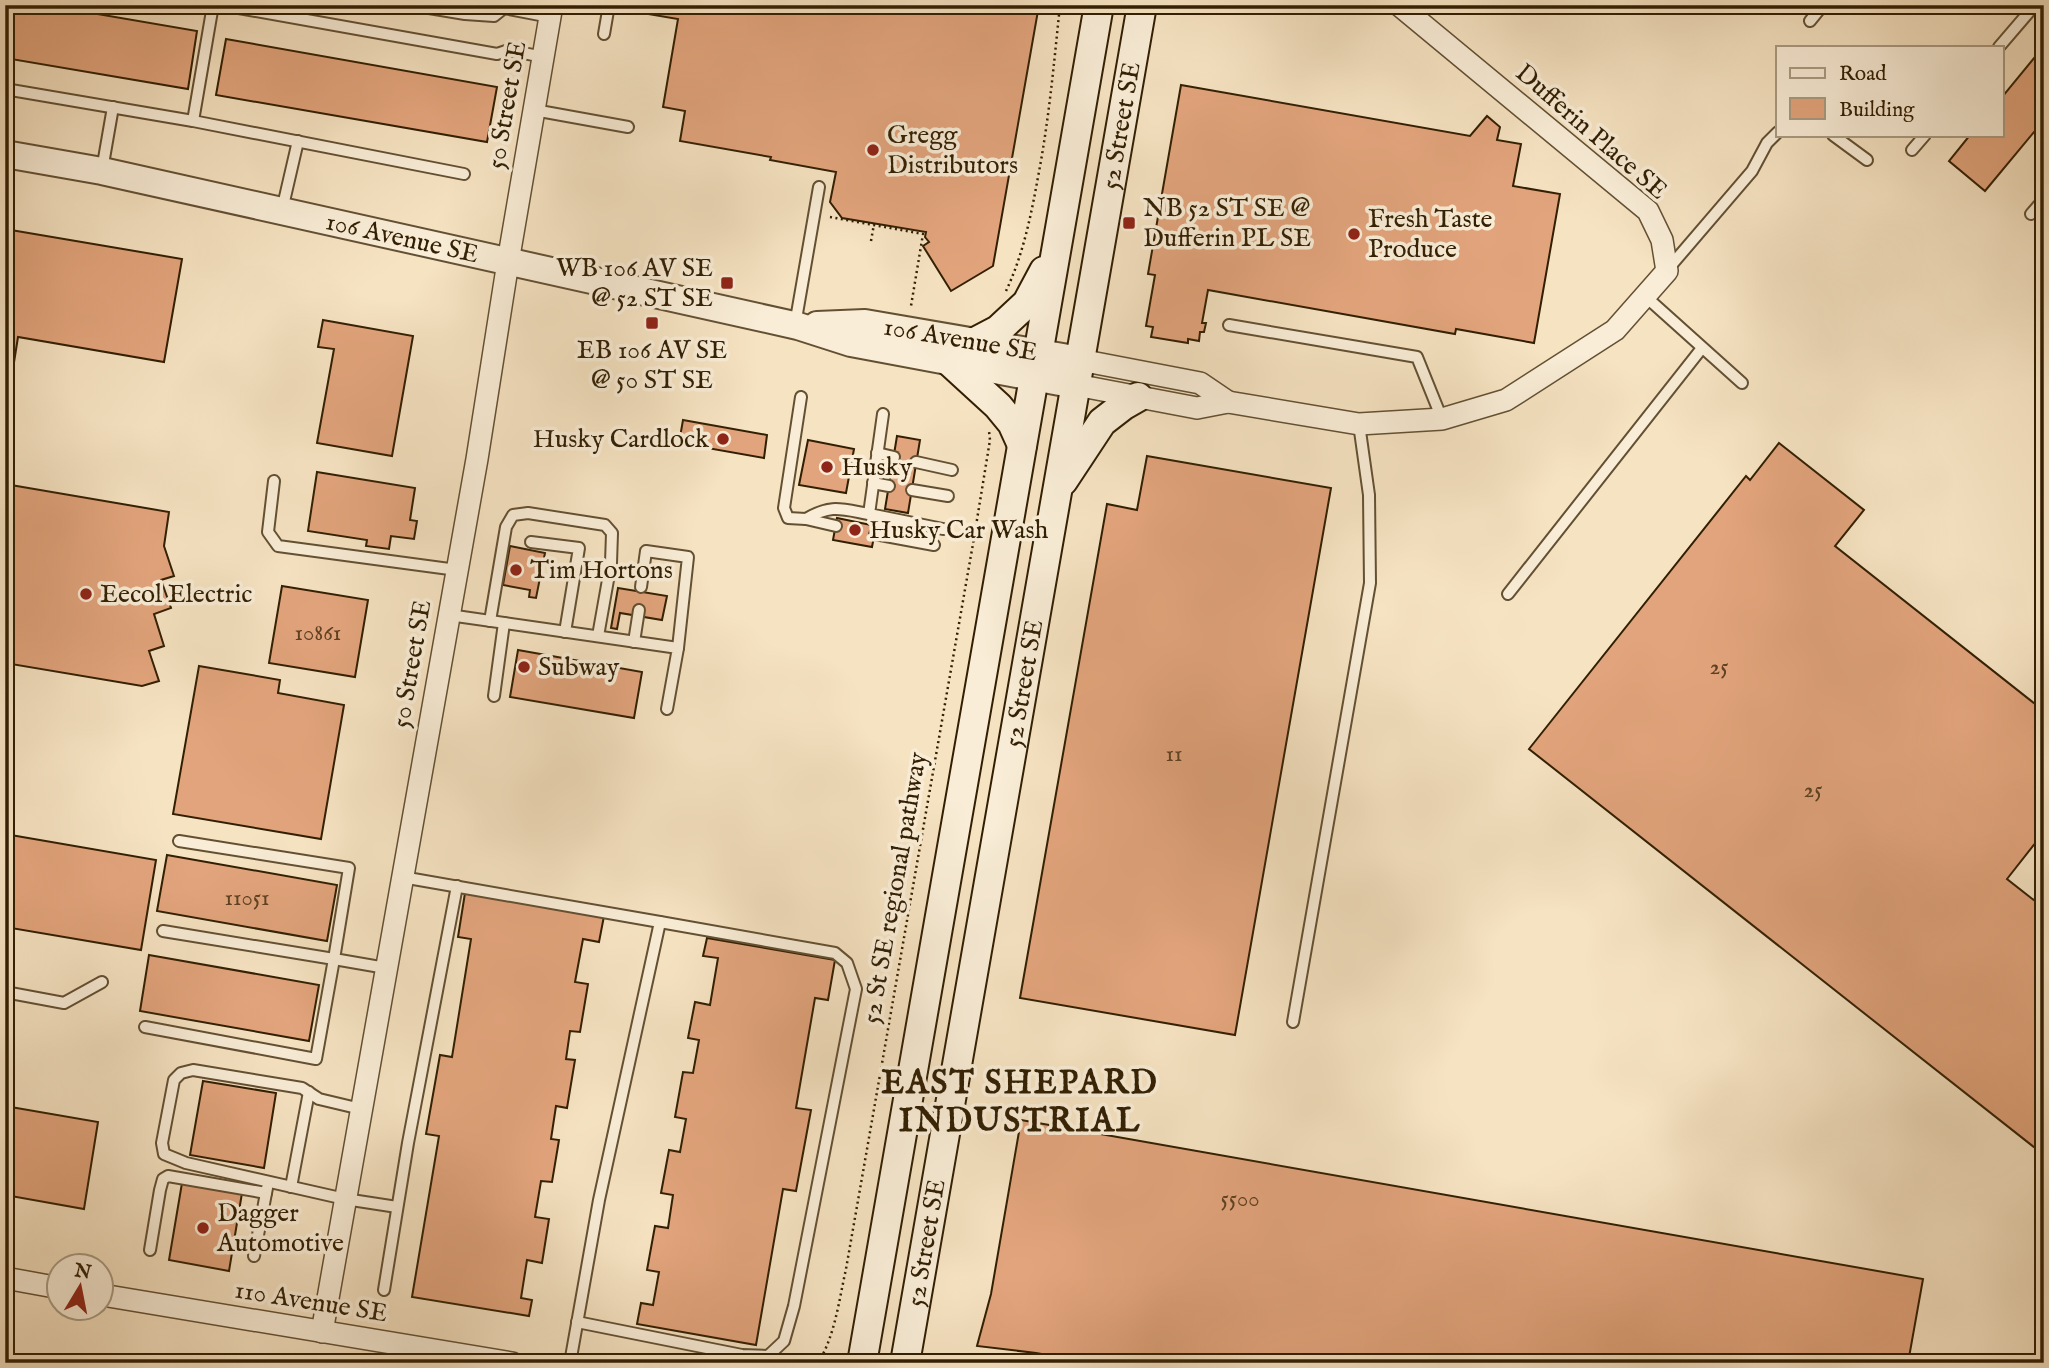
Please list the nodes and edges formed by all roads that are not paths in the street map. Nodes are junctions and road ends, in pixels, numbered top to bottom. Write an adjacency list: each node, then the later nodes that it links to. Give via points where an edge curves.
1 (213, 5): 19 (lane)
2 (222, 5): 15 (lane, via 497,54 509,50)
3 (411, 5): 10 (lane, via 494,16)
4 (609, 5): 13 (lane)
5 (1099, 5): 34 (main road, 52 Street SE)
6 (1142, 5): 44 (main road, 52 Street SE)
7 (1399, 5): 36 (street, Dufferin Place SE, via 1648,211 1662,240)
8 (1823, 5): 12 (lane)
9 (2035, 5): 14 (lane)
10 (504, 7): 11 (lane)
11 (551, 11): 15 (street, 50 Street SE)
12 (1810, 21)
13 (604, 34)
14 (2000, 46)
15 (543, 57): 18 (street, 50 Street SE)
16 (5, 89): 17 (lane)
17 (113, 107): 19 (lane); 28 (lane)
18 (534, 110): 20 (lane); 35 (street, 50 Street SE)
19 (193, 121): 24 (lane)
20 (628, 127)
21 (1776, 134): 36 (lane, via 1752,171)
22 (1834, 136): 27 (lane)
23 (1924, 136): 25 (lane)
24 (298, 141): 29 (lane); 32 (lane)
25 (1912, 150)
26 (5, 154): 28 (street, 106 Avenue SE)
27 (1867, 160)
28 (102, 171): 32 (street, 106 Avenue SE)
29 (464, 174)
30 (819, 187): 39 (lane)
31 (2044, 199): 33 (lane)
32 (281, 211): 35 (street, 106 Avenue SE)
33 (2031, 214)
34 (1056, 250): 40 (main road, via 1027,303 998,330); 43 (main road, 52 Street SE)
35 (508, 262): 39 (street, 106 Avenue SE); 70 (street, 50 Street SE)
36 (1667, 271): 37 (street)
37 (1645, 296): 41 (lane); 50 (street, via 1615,330 1506,400)
38 (1229, 325): 50 (lane, via 1417,358)
39 (797, 326): 40 (street, 106 Avenue SE, via 865,323); 42 (street, 106 Avenue SE, via 851,343)
40 (977, 341): 43 (street, 106 Avenue SE)
41 (1702, 348): 45 (lane); 72 (lane)
42 (951, 363): 43 (street, 106 Avenue SE); 52 (main road, via 998,406)
43 (1036, 365): 44 (street, 106 Avenue SE); 52 (main road, 52 Street SE)
44 (1078, 372): 47 (street); 48 (street, via 1200,383); 60 (main road, 52 Street SE)
45 (1742, 383)
46 (801, 397): 64 (lane, via 783,508 788,518)
47 (1138, 397): 48 (street, via 1198,408); 60 (main road, via 1102,422)
48 (1228, 402): 51 (street)
49 (883, 414): 53 (lane)
50 (1442, 419): 51 (street)
51 (1359, 424): 92 (lane, via 1369,495 1370,583)
52 (1022, 445): 108 (main road, 52 Street SE)
53 (877, 453): 54 (lane); 58 (lane)
54 (894, 457)
55 (916, 462): 56 (lane)
56 (952, 470)
57 (274, 481): 70 (lane, via 268,532 278,547)
58 (873, 483): 59 (lane); 63 (lane)
59 (889, 486)
60 (1058, 489): 109 (main road, 52 Street SE)
61 (912, 490): 62 (lane)
62 (948, 496)
63 (869, 514): 64 (lane, via 833,508); 66 (lane)
64 (806, 519): 65 (lane)
65 (836, 526)
66 (943, 529)
67 (874, 534): 69 (lane)
68 (531, 542): 77 (lane, via 579,548)
69 (933, 545)
70 (457, 570): 74 (street, 50 Street SE)
71 (641, 587): 80 (lane, via 646,551 688,557)
72 (1508, 594)
73 (639, 610): 79 (lane)
74 (449, 615): 75 (lane); 84 (street, 50 Street SE)
75 (490, 621): 76 (lane); 78 (lane, via 506,527 513,515 528,513 604,525 612,533)
76 (504, 623): 77 (lane); 81 (lane)
77 (565, 632): 78 (lane)
78 (598, 636): 79 (lane)
79 (634, 642): 80 (lane)
80 (678, 648): 82 (lane)
81 (494, 696)
82 (667, 709)
83 (179, 841): 88 (lane, via 349,868)
84 (402, 877): 85 (lane); 89 (street, 50 Street SE)
85 (457, 886): 86 (lane); 99 (lane)
86 (660, 922): 106 (lane, via 598,1200); 106 (lane, via 835,953 847,963 856,989 794,1306 784,1341 768,1356 742,1355)
87 (163, 931): 88 (lane)
88 (334, 960): 89 (lane); 93 (lane, via 316,1059)
89 (386, 968): 95 (street, 50 Street SE)
90 (102, 982): 91 (lane, via 64,1003)
91 (5, 992)
92 (1293, 1022)
93 (145, 1027)
94 (309, 1092): 95 (lane, via 319,1100); 96 (lane, via 192,1070 174,1080 164,1154); 97 (lane)
95 (361, 1109): 98 (street, 50 Street SE)
96 (267, 1187): 97 (lane); 100 (lane, via 168,1175 160,1190); 101 (lane)
97 (291, 1187): 98 (lane)
98 (345, 1199): 99 (lane); 107 (street, 50 Street SE)
99 (397, 1207): 104 (lane)
100 (150, 1250)
101 (254, 1256)
102 (5, 1279): 103 (street)
103 (46, 1286)
104 (384, 1290)
105 (116, 1297): 107 (street, 110 Avenue SE)
106 (577, 1322): 111 (lane)
107 (321, 1332): 110 (street, 110 Avenue SE)
108 (864, 1351): 112 (main road)
109 (909, 1358)
110 (512, 1363)
111 (570, 1363)
112 (843, 1363)

